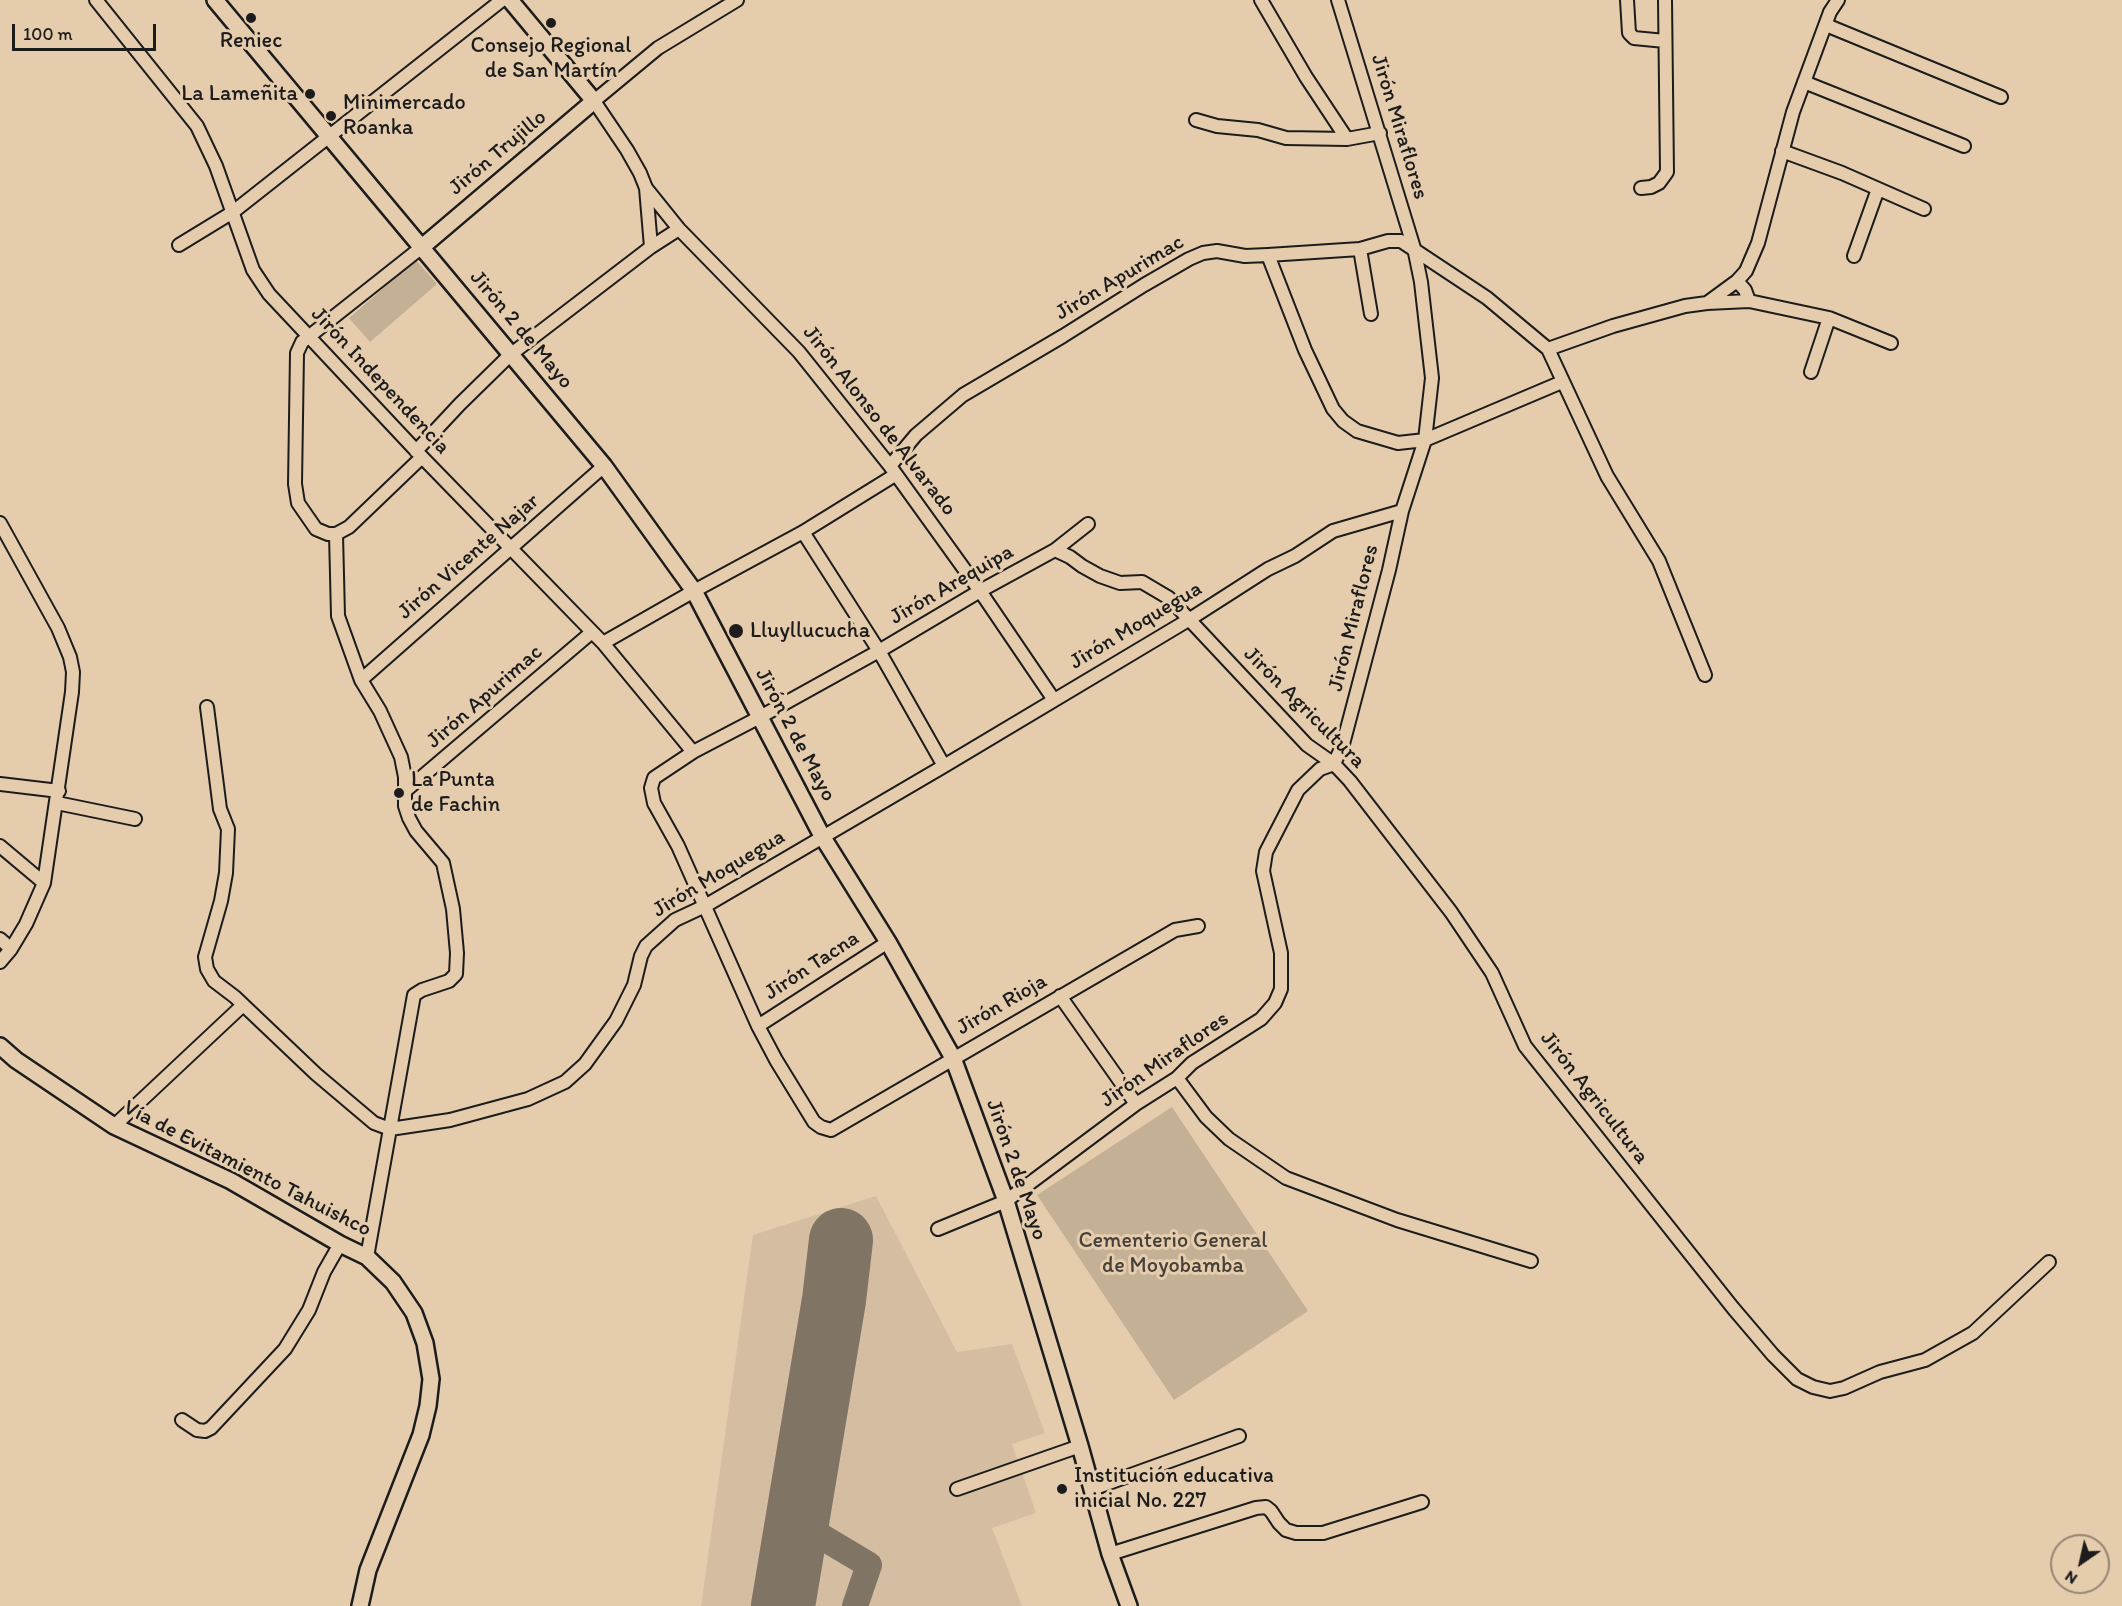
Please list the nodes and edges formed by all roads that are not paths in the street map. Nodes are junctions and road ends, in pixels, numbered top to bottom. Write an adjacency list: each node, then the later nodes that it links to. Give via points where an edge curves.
1 (96, 0): 26 (street, Jirón Independencia, via 197,126)
2 (215, 0): 18 (main road, Jirón 2 de Mayo)
3 (502, 0): 18 (street)
4 (510, 0): 15 (main road, Jirón Alonso de Alvarado)
5 (737, 0): 15 (street, Jirón Trujillo, via 658,48)
6 (1261, 0): 19 (street)
7 (1338, 0): 17 (street, Jirón Miraflores)
8 (1626, 0): 12 (street, via 1629,33 1634,38)
9 (1665, 0): 12 (street)
10 (1838, 0): 11 (street)
11 (1826, 24): 13 (street); 14 (street)
12 (1665, 41): 23 (street, via 1667,172 1659,183)
13 (1804, 82): 20 (street); 21 (street)
14 (2001, 97)
15 (594, 101): 22 (street, Jirón Alonso de Alvarado, via 627,150); 29 (main road, Jirón Trujillo)
16 (1196, 120): 19 (street, via 1286,138)
17 (1380, 133): 19 (street); 31 (street, Jirón Miraflores)
18 (328, 136): 26 (street); 29 (main road, Jirón 2 de Mayo)
19 (1347, 139)
20 (1964, 146)
21 (1782, 151): 24 (street); 35 (street, via 1758,243 1746,271)
22 (646, 188): 27 (street, Jirón Alonso de Alvarado); 30 (street, Jirón Alonso de Alvarado)
23 (1641, 188)
24 (1878, 189): 25 (street); 34 (street)
25 (1924, 208)
26 (233, 212): 28 (street); 40 (street, Jirón Independencia, via 261,283)
27 (679, 229): 30 (street); 49 (street, Jirón Alonso de Alvarado, via 800,352)
28 (179, 245)
29 (422, 247): 40 (street, Jirón Trujillo); 43 (main road, Jirón 2 de Mayo)
30 (651, 248): 43 (street)
31 (1414, 248): 32 (street, Jirón Apurimac, via 1401,241 1388,241); 42 (street, via 1487,298); 46 (street, Jirón Miraflores, via 1432,378)
32 (1360, 249): 33 (street, Jirón Apurimac); 38 (street)
33 (1268, 255): 46 (street, via 1305,350 1333,409 1343,421 1380,440); 49 (street, Jirón Apurimac, via 1217,251 1189,259 963,395 916,435)
34 (1854, 256)
35 (1737, 281): 36 (street); 37 (street)
36 (1749, 301): 37 (street); 39 (street)
37 (1707, 303): 42 (street, via 1613,326)
38 (1371, 314)
39 (1829, 318): 41 (street); 44 (street)
40 (310, 337): 47 (street, Jirón Independencia); 54 (street, Jirón Trujillo, via 302,342 297,353 295,484 298,503 316,529)
41 (1891, 343)
42 (1548, 349): 45 (street)
43 (510, 355): 47 (street, via 460,404); 48 (main road, Jirón 2 de Mayo)
44 (1811, 372)
45 (1562, 382): 46 (street); 63 (street, via 1607,476 1659,561)
46 (1425, 440): 50 (street, Jirón Miraflores)
47 (419, 454): 54 (street, via 349,527); 55 (street, Jirón Independencia)
48 (604, 466): 55 (street, Jirón Vicente Najar); 57 (main road, Jirón 2 de Mayo)
49 (892, 471): 53 (street, Jirón Apurimac); 58 (street, Jirón Alonso de Alvarado)
50 (1402, 511): 59 (street, Jirón Moquegua, via 1333,531); 69 (street, Jirón Miraflores, via 1360,684)
51 (0, 523): 73 (street, via 70,657 72,692)
52 (1088, 524): 56 (street, Jirón Arequipa)
53 (804, 532): 57 (street, Jirón Apurimac); 62 (street)
54 (336, 534): 64 (street, via 338,616)
55 (511, 549): 60 (street, Jirón Independencia); 64 (street, Jirón Vicente Najar)
56 (1056, 550): 58 (street, Jirón Arequipa); 59 (street, Jirón Agricultura, via 1100,576 1120,583 1142,582 1169,598)
57 (694, 591): 61 (street, Jirón Apurimac); 67 (main road, Jirón 2 de Mayo)
58 (980, 591): 62 (street, Jirón Arequipa); 65 (street, Jirón Alonso de Alvarado)
59 (1190, 619): 65 (street, Jirón Moquegua); 69 (street, Jirón Agricultura, via 1307,745)
60 (592, 632): 61 (street, Jirón Independencia); 72 (street, Jirón Apurimac)
61 (603, 643): 68 (street, Jirón Independencia)
62 (879, 651): 67 (street, Jirón Arequipa); 70 (street)
63 (1705, 675)
64 (361, 680): 72 (street, via 401,757)
65 (1054, 700): 70 (street, Jirón Moquegua)
66 (207, 707): 85 (street, via 220,809 228,829 221,901 205,957 214,981)
67 (760, 717): 68 (street, Jirón Arequipa); 75 (main road, Jirón 2 de Mayo)
68 (693, 752): 78 (street, Jirón Arequipa, via 654,778 651,788 654,802)
69 (1334, 764): 89 (street, Jirón Miraflores, via 1320,769 1298,790 1266,852 1263,871 1281,953 1281,988 1275,1003 1261,1019 1192,1063); 98 (street, Jirón Agricultura, via 1451,912 1492,972 1525,1046 1733,1308 1797,1379 1830,1391 1925,1360 1973,1333)
70 (944, 766): 75 (street, Jirón Moquegua)
71 (0, 784): 73 (street)
72 (404, 792): 92 (street, via 405,806 416,831 443,863 457,953 456,974 449,981 414,995)
73 (58, 797): 74 (street); 77 (street)
74 (135, 819)
75 (822, 836): 78 (street, Jirón Moquegua); 81 (main road, Jirón 2 de Mayo)
76 (0, 846): 77 (street)
77 (44, 883): 82 (street)
78 (705, 906): 86 (street); 92 (street, Jirón Moquegua, via 675,920 646,946 634,985 616,1021 585,1064 565,1082 528,1099 450,1120)
79 (1198, 926): 84 (street, Jirón Rioja, via 1175,930)
80 (0, 939): 82 (street)
81 (888, 942): 86 (street, Jirón Tacna); 88 (main road, Jirón 2 de Mayo)
82 (11, 949): 83 (street)
83 (0, 962)
84 (1060, 996): 88 (street, Jirón Rioja); 90 (street)
85 (243, 1005): 91 (street); 92 (street, via 363,1115)
86 (758, 1026): 88 (street, Jirón Rioja, via 814,1122 831,1130)
87 (0, 1046): 91 (main road, Vía de Evitamiento Tahuishco)
88 (953, 1058): 93 (main road, Jirón 2 de Mayo)
89 (1177, 1078): 90 (street, Jirón Miraflores); 97 (street, via 1206,1117 1229,1139 1286,1178 1397,1220)
90 (1136, 1104): 93 (street, Jirón Miraflores)
91 (114, 1126): 95 (main road, Vía de Evitamiento Tahuishco, via 231,1181)
92 (390, 1130): 96 (street)
93 (1006, 1201): 94 (street, Jirón Miraflores); 101 (main road, Jirón 2 de Mayo)
94 (938, 1229)
95 (340, 1244): 96 (main road, Vía de Evitamiento Tahuishco); 99 (street, via 309,1310 285,1349 211,1428 197,1430)
96 (367, 1257): 106 (main road, Vía de Evitamiento Tahuishco, via 393,1282 414,1313 426,1343 431,1379 421,1435 368,1570)
97 (1531, 1261)
98 (2049, 1262)
99 (182, 1420)
100 (1239, 1436): 103 (street)
101 (1080, 1446): 102 (street); 103 (main road, Jirón 2 de Mayo)
102 (957, 1489)
103 (1092, 1489): 105 (main road, Jirón 2 de Mayo)
104 (1422, 1502): 105 (street, via 1323,1533 1286,1530 1271,1510 1256,1508)
105 (1110, 1554): 107 (main road, Jirón 2 de Mayo)
106 (360, 1606)
107 (1129, 1606)

